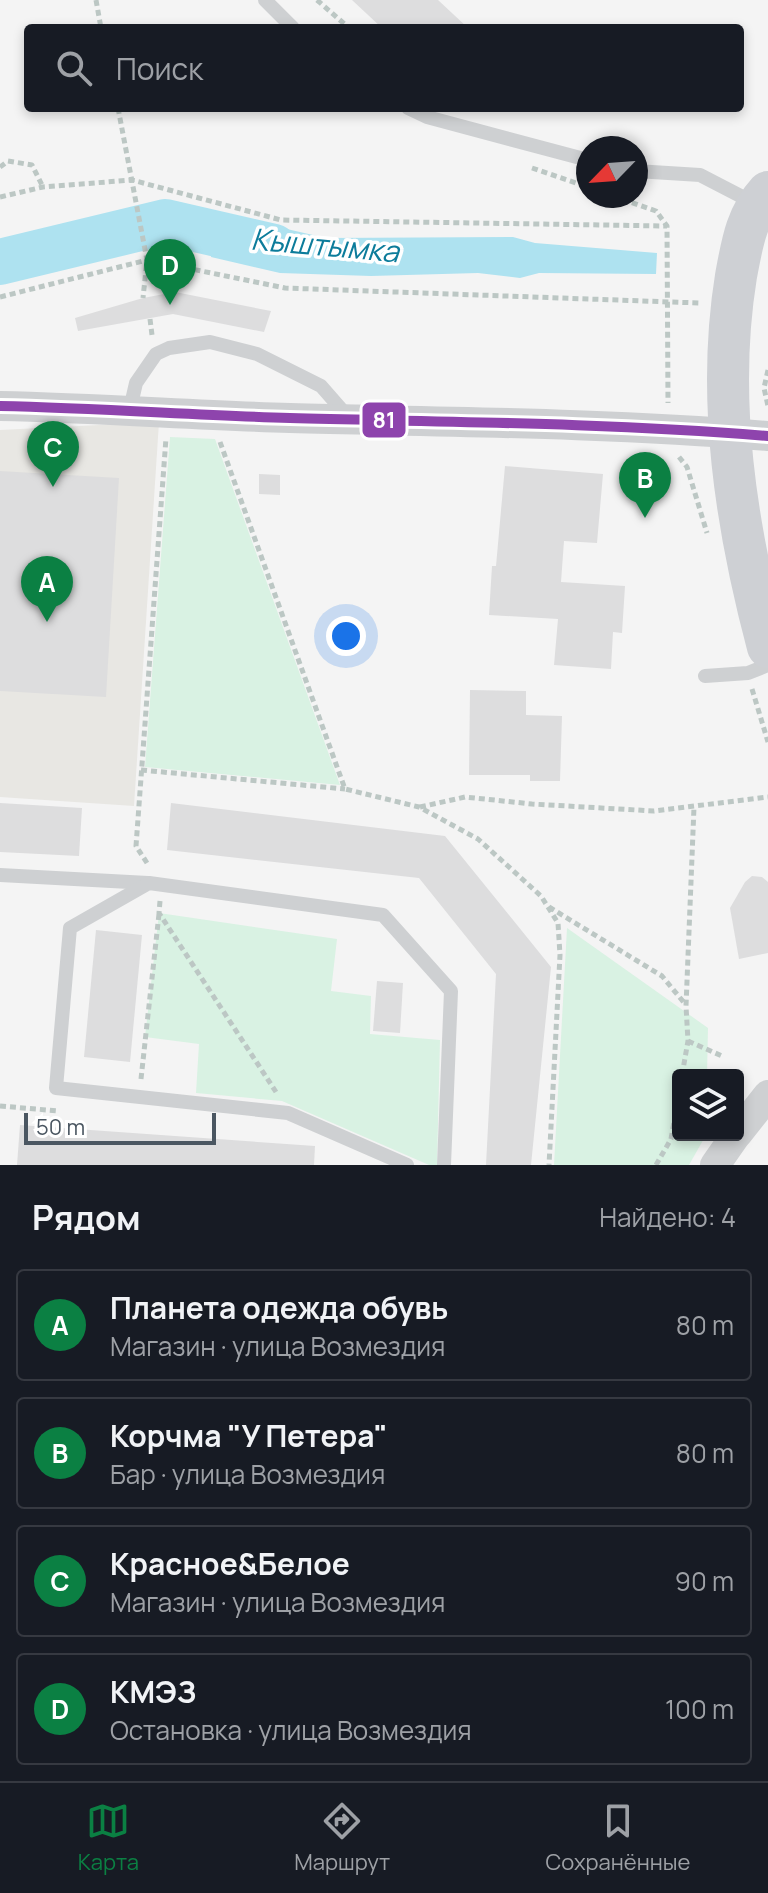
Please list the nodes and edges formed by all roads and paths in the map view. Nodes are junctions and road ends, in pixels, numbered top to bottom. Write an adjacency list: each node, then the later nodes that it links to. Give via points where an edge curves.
1 (96, 0): 4 (path)
2 (265, 0): 5 (lane)
3 (317, 0): 6 (path)
4 (100, 24)
5 (289, 24)
6 (344, 24)
7 (119, 112): 12 (path)
8 (416, 112): 9 (lane)
9 (576, 157)
10 (0, 167): 13 (path, via 8,161 32,165)
11 (648, 172): 15 (lane, via 700,175)
12 (132, 180): 13 (path); 16 (path, via 281,220); 17 (path)
13 (43, 187): 14 (path)
14 (0, 197)
15 (762, 198): 20 (main road, via 743,233)
16 (667, 226)
17 (147, 260): 18 (path); 19 (path); 20 (path, via 285,288)
18 (0, 297)
19 (143, 298)
20 (732, 302): 30 (main road, via 727,366)
21 (150, 319): 22 (path)
22 (156, 354): 26 (lane, via 136,383); 28 (lane, via 210,342 257,354 321,386)
23 (768, 370): 25 (path)
24 (0, 406): 26 (street)
25 (768, 406)
26 (130, 409): 27 (street)
27 (166, 411): 28 (street); 35 (path)
28 (349, 419): 30 (street, via 652,428)
29 (215, 428): 36 (path)
30 (744, 437): 31 (main road); 32 (main road, via 735,497)
31 (768, 495)
32 (768, 647)
33 (768, 665): 34 (lane, via 748,673)
34 (705, 676)
35 (141, 770): 36 (path); 41 (path, via 136,846)
36 (345, 789): 38 (path)
37 (768, 797): 39 (path)
38 (419, 807): 39 (path, via 465,797 654,811); 42 (path, via 478,839)
39 (694, 807): 44 (path)
40 (0, 875): 41 (lane)
41 (155, 884): 43 (path); 49 (lane, via 70,928 56,1088); 57 (lane, via 383,915 451,991)
42 (546, 905): 44 (path, via 662,976); 58 (path, via 558,923 560,955)
43 (159, 913): 49 (path); 52 (path)
44 (686, 1006): 45 (path)
45 (688, 1041): 46 (path); 47 (path)
46 (722, 1056)
47 (683, 1069)
48 (768, 1095): 53 (street)
49 (139, 1097): 52 (lane)
50 (0, 1106): 51 (path)
51 (25, 1108)
52 (288, 1113): 56 (lane)
53 (744, 1125)
54 (672, 1133): 59 (path)
55 (732, 1141): 60 (street)
56 (407, 1165)
57 (444, 1165)
58 (549, 1165)
59 (656, 1165)
60 (715, 1165)

